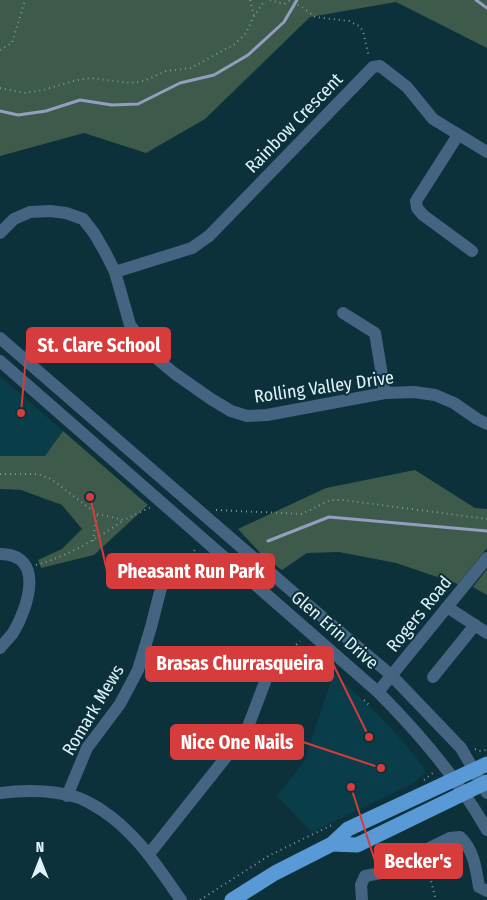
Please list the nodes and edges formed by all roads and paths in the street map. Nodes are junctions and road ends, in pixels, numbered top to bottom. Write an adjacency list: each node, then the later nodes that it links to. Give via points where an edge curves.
1 (25, 0): 6 (path, via 12,42)
2 (250, 0): 5 (path)
3 (265, 0): 5 (path)
4 (270, 0): 7 (path, via 284,4 289,1 315,17 349,21 358,26 363,31)
5 (254, 16): 8 (path, via 246,33 235,44 191,68 166,71 144,81 130,83 90,78 24,93)
6 (0, 50)
7 (371, 69): 9 (street, via 380,66 387,70 407,87 433,119); 13 (street, Rainbow Crescent, via 209,236 192,248)
8 (0, 88)
9 (458, 135): 10 (street); 12 (street, via 416,201 423,215)
10 (487, 152)
11 (0, 232): 13 (street, Rolling Valley Drive, via 14,219 30,212 66,213 83,219)
12 (472, 251)
13 (115, 272): 17 (street, Rolling Valley Drive, via 130,324 156,358 231,411 247,416 267,414)
14 (343, 314): 17 (street, via 375,333)
15 (0, 338): 37 (street, Glen Erin Drive)
16 (0, 361): 40 (street, Glen Erin Drive)
17 (385, 393): 18 (street, Rolling Valley Drive, via 414,392 436,396 454,403)
18 (487, 424)
19 (0, 474): 22 (path, via 38,474 51,479)
20 (151, 507): 24 (path)
21 (214, 510): 23 (path, via 302,514 330,500 343,500)
22 (97, 514): 24 (path); 25 (path)
23 (487, 519)
24 (124, 520): 25 (path)
25 (93, 541): 29 (path, via 68,554)
26 (198, 547): 30 (path, via 175,581)
27 (0, 554): 29 (street, via 21,559)
28 (487, 558): 31 (street, Rogers Road)
29 (26, 566): 35 (street, via 30,589 19,622)
30 (162, 584): 50 (street, Romark Mews, via 138,670 120,704 88,748)
31 (447, 607): 32 (street); 37 (street, Rogers Road)
32 (475, 626): 33 (street); 38 (street)
33 (487, 633)
34 (300, 641): 36 (path)
35 (0, 648)
36 (276, 666)
37 (391, 675): 40 (street, Rogers Road); 45 (street, Glen Erin Drive)
38 (433, 678)
39 (265, 682): 55 (street, via 246,732)
40 (378, 692): 46 (street, Glen Erin Drive, via 420,737)
41 (364, 700): 42 (path)
42 (370, 706)
43 (475, 749): 44 (path)
44 (487, 750)
45 (480, 767): 46 (main road); 47 (street, Glen Erin Drive)
46 (453, 780): 49 (street, Glen Erin Drive); 53 (main road, via 348,829)
47 (485, 786): 49 (main road)
48 (0, 792): 50 (street)
49 (463, 794): 52 (street, Glen Erin Drive); 53 (main road, via 357,845)
50 (66, 796): 55 (street, via 77,797 118,821)
51 (332, 825): 58 (path, via 270,855)
52 (487, 830)
53 (332, 844): 59 (main road, via 274,873)
54 (423, 850): 56 (street, via 450,838 460,838 478,870 479,887); 60 (street, via 391,871 365,876 361,885); 61 (path)
55 (149, 854): 57 (street)
56 (487, 891)
57 (181, 900)
58 (200, 900)
59 (232, 900)
60 (362, 900)
61 (436, 900)

